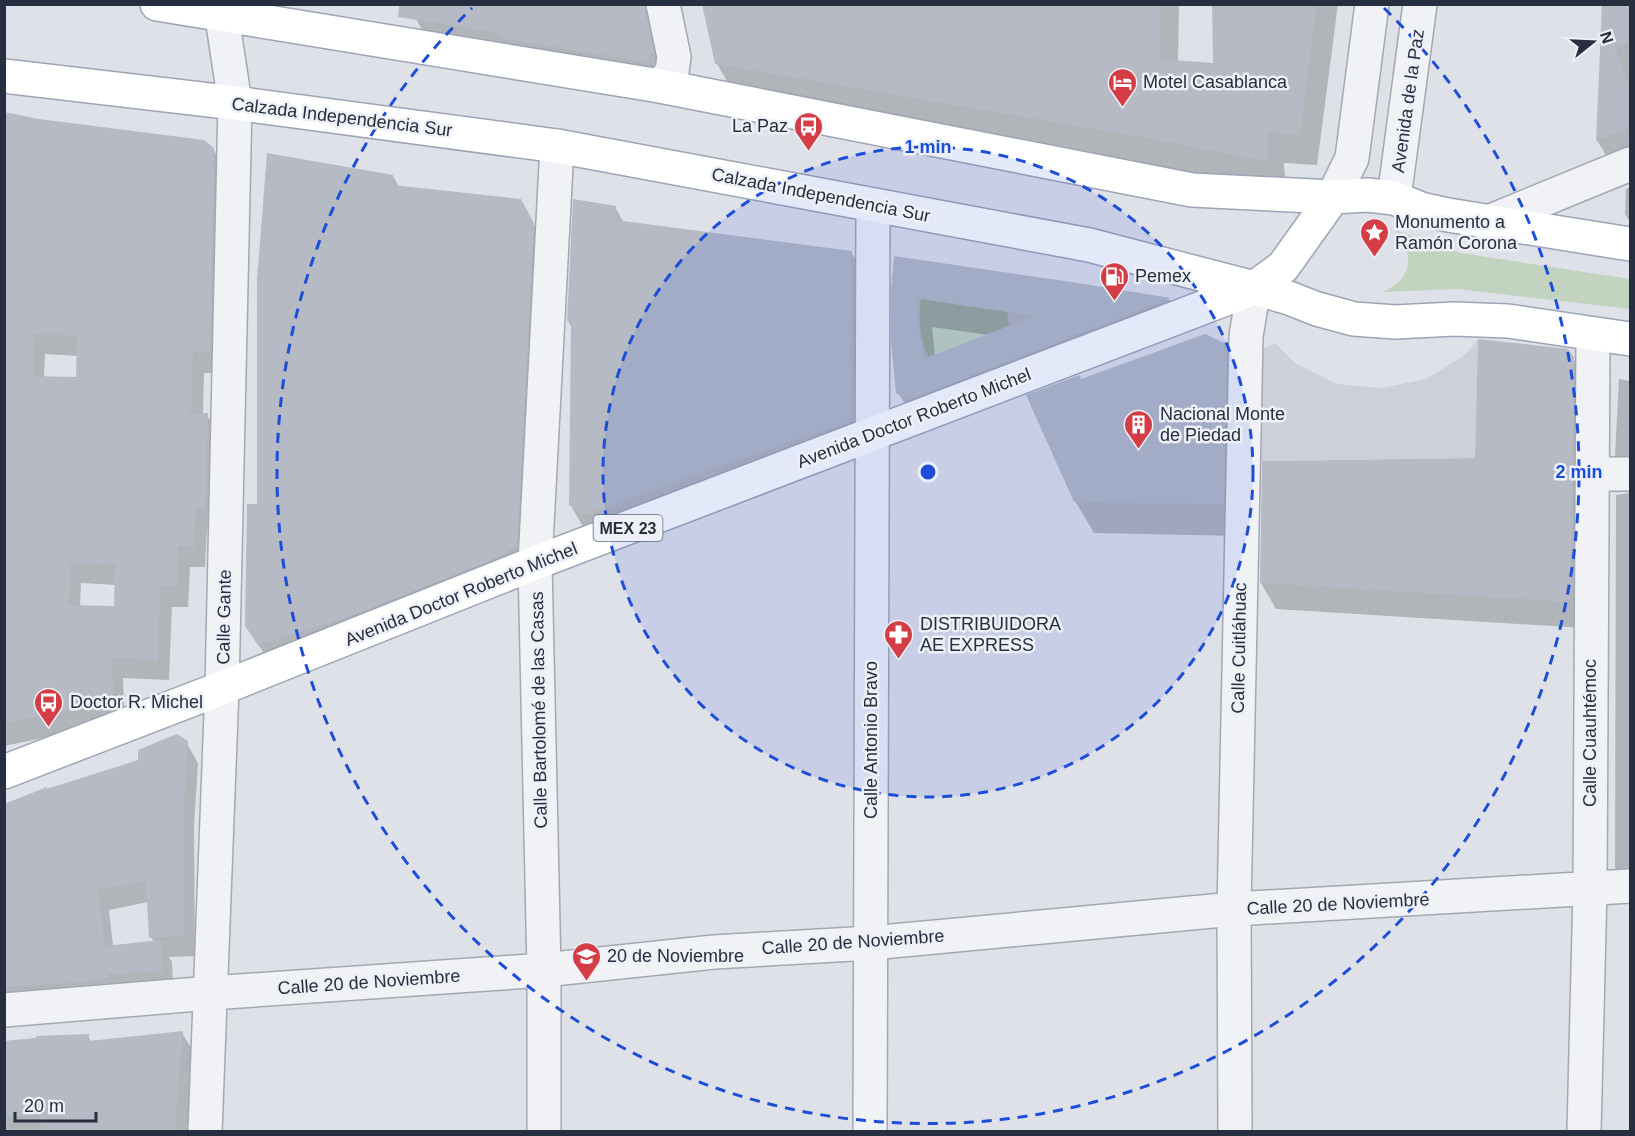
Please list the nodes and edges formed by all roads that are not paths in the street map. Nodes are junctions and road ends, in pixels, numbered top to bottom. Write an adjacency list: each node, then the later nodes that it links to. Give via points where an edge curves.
1 (157, 4): 5 (main road)
2 (663, 4): 7 (street, via 674,57 672,72)
3 (1372, 4): 11 (street, via 1352,158)
4 (1420, 4): 12 (street, Avenida de la Paz)
5 (220, 10): 7 (main road); 8 (street, Calle Gante)
6 (4, 76): 8 (main road, Calzada Independencia Sur)
7 (660, 86): 11 (main road, via 1192,190)
8 (235, 103): 9 (main road, Calzada Independencia Sur); 23 (street, Calle Gante)
9 (557, 146): 13 (main road, Calzada Independencia Sur); 22 (street, Calle Bartolomé de las Casas)
10 (1630, 164): 14 (street)
11 (1334, 197): 12 (main road); 16 (main road, via 1283,267)
12 (1394, 198): 14 (main road, via 1421,209)
13 (873, 205): 16 (main road, Calzada Independencia Sur, via 1089,245); 19 (street, Calle Antonio Bravo)
14 (1486, 223): 15 (main road)
15 (1630, 244)
16 (1254, 288): 17 (main road, Calzada Independencia Sur, via 1354,319 1508,321); 19 (main road, Avenida Doctor Roberto Michel / MEX 23); 27 (street, Calle Cuitláhuac, via 1246,336)
17 (1593, 335): 18 (main road, Calzada Independencia Sur); 20 (street, Calle Cuauhtémoc)
18 (1630, 339)
19 (872, 435): 22 (main road, Avenida Doctor Roberto Michel / MEX 23); 28 (street, Calle Antonio Bravo)
20 (1592, 474): 21 (street); 26 (street, Calle Cuauhtémoc)
21 (1630, 474)
22 (536, 563): 23 (main road, Avenida Doctor Roberto Michel / MEX 23); 29 (street, Calle Bartolomé de las Casas)
23 (222, 688): 24 (main road, Avenida Doctor Roberto Michel / MEX 23); 30 (street, Calle Gante)
24 (4, 772)
25 (1630, 886): 26 (street, Calle 20 de Noviembre)
26 (1590, 890): 27 (street, Calle 20 de Noviembre); 36 (street, Calle Cuauhtémoc)
27 (1233, 909): 28 (street, Calle 20 de Noviembre); 35 (street, Calle Cuitláhuac)
28 (871, 943): 29 (street, Calle 20 de Noviembre, via 714,952); 34 (street, Calle Antonio Bravo)
29 (544, 970): 30 (street, Calle 20 de Noviembre); 33 (street, Calle Bartolomé de las Casas)
30 (211, 993): 31 (street, Calle 20 de Noviembre); 32 (street, Calle Gante)
31 (4, 1010)
32 (205, 1131)
33 (544, 1131)
34 (870, 1131)
35 (1235, 1131)
36 (1584, 1131)

